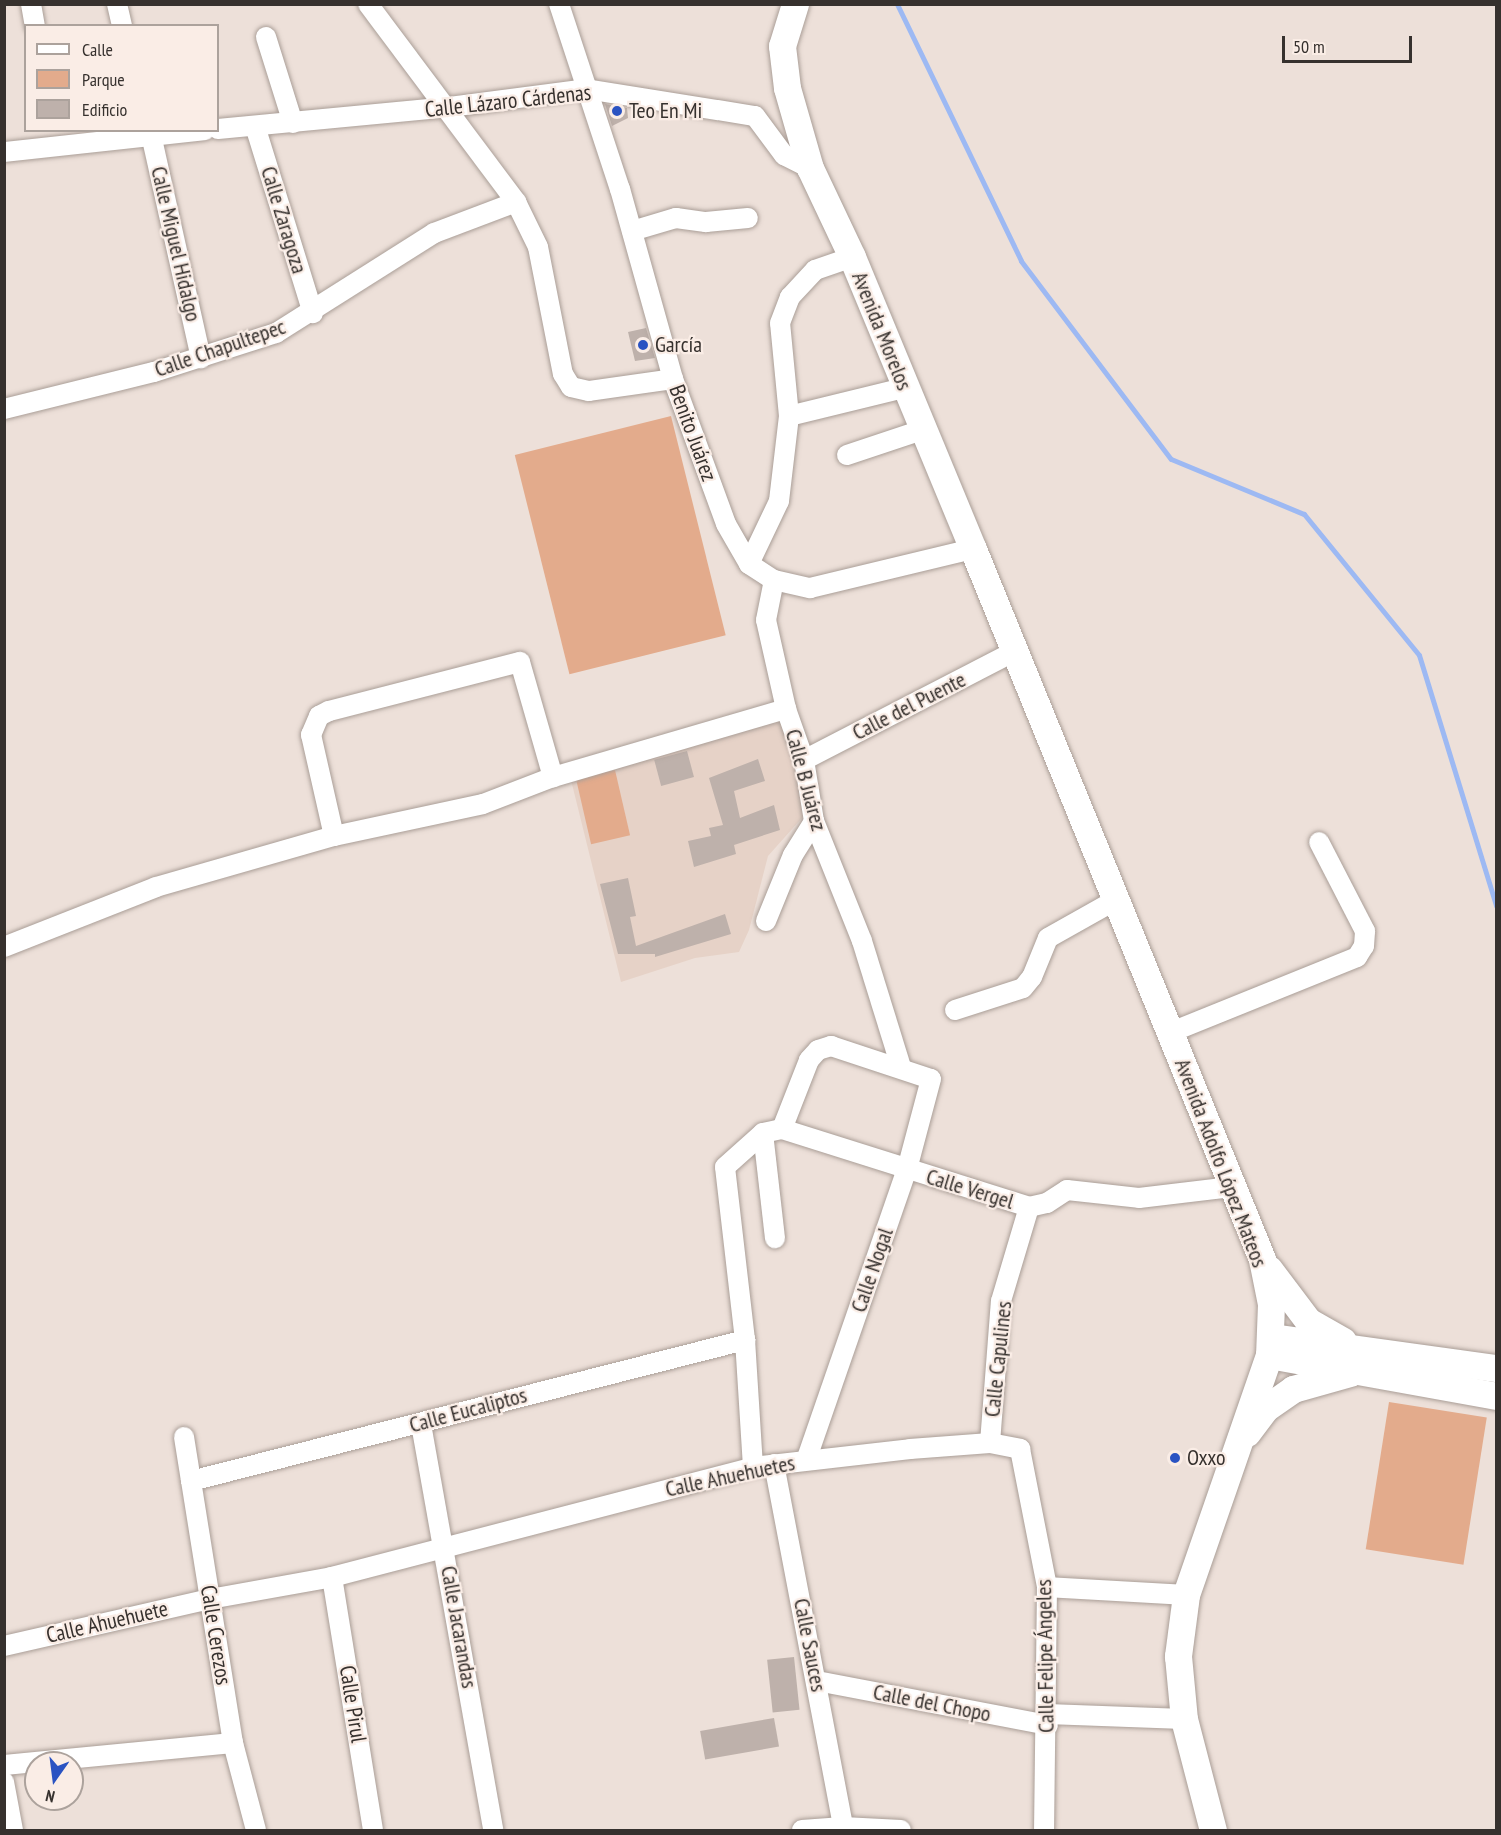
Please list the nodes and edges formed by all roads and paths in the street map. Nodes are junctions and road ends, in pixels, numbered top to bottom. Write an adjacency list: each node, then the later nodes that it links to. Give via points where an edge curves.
1 (32, 4): 6 (street)
2 (117, 4): 7 (street)
3 (368, 4): 10 (street)
4 (559, 4): 9 (street, Benito Juárez)
5 (795, 4): 18 (main road, Avenida Morelos, via 782,46 787,88)
6 (35, 24)
7 (122, 24)
8 (266, 37): 11 (street)
9 (586, 89): 10 (street, Calle Lázaro Cárdenas); 18 (street, Calle Lázaro Cárdenas, via 755,116 784,155); 21 (street, Benito Juárez)
10 (442, 108): 11 (street, Calle Lázaro Cárdenas); 19 (street)
11 (293, 123): 12 (street, Calle Lázaro Cárdenas)
12 (255, 126): 13 (street, Calle Lázaro Cárdenas); 23 (street, Calle Zaragoza)
13 (219, 129)
14 (168, 132): 15 (street)
15 (150, 133): 16 (street); 24 (street, Calle Miguel Hidalgo)
16 (56, 137): 17 (street)
17 (4, 152)
18 (810, 168): 22 (main road, Avenida Morelos)
19 (516, 202): 23 (street, Calle Chapultepec, via 434,233); 25 (street, via 538,247 563,374 571,387 589,392)
20 (748, 218): 21 (street, via 706,222 676,218)
21 (632, 231): 25 (street, Benito Juárez)
22 (852, 257): 26 (main road, Avenida Morelos); 28 (street, via 815,270 790,297 780,322)
23 (313, 313): 24 (street, Calle Chapultepec, via 276,333)
24 (201, 358): 27 (street, Calle Chapultepec)
25 (673, 379): 32 (street, Benito Juárez, via 726,524)
26 (904, 388): 28 (street); 29 (main road, Avenida Morelos)
27 (4, 409)
28 (789, 416): 32 (street, via 779,501)
29 (922, 430): 30 (street); 31 (main road, Avenida Morelos)
30 (847, 455)
31 (974, 549): 33 (street, Benito Juárez, via 810,588); 34 (main road, Avenida Morelos)
32 (749, 564): 33 (street, Benito Juárez)
33 (774, 580): 35 (street, Calle B Juárez, via 766,620)
34 (1013, 652): 36 (street, Calle del Puente); 41 (main road, Avenida Adolfo López Mateos)
35 (786, 709): 36 (street, Calle B Juárez); 37 (street)
36 (804, 760): 38 (street, Calle B Juárez)
37 (553, 777): 39 (street, via 483,804); 39 (street, via 520,662 329,711 319,716 311,735)
38 (814, 821): 42 (street, via 793,855); 46 (street, Calle B Juárez, via 862,941)
39 (334, 836): 43 (street, via 156,887)
40 (1319, 842): 45 (street, via 1365,931 1364,946 1357,957)
41 (1114, 901): 44 (street, via 1048,938 1023,988); 45 (main road, Avenida Adolfo López Mateos)
42 (766, 921)
43 (4, 947)
44 (955, 1010)
45 (1169, 1033): 49 (main road, Avenida Adolfo López Mateos)
46 (901, 1067): 47 (street, via 831,1046 818,1050 809,1060); 48 (street, Calle Nogal, via 931,1079)
47 (773, 1131): 48 (street, Calle Vergel); 51 (street); 53 (street, via 726,1167)
48 (907, 1169): 50 (street, Calle Vergel); 63 (street, Calle Nogal)
49 (1231, 1187): 50 (street, Calle Vergel, via 1139,1198 1067,1190 1047,1203); 52 (main road, Avenida Adolfo López Mateos)
50 (1029, 1207): 60 (street, Calle Capulines, via 1001,1301)
51 (775, 1238)
52 (1262, 1259): 54 (main road, Avenida Adolfo López Mateos, via 1271,1304); 55 (main road, via 1308,1322)
53 (745, 1340): 58 (street, Calle Eucaliptos, via 600,1374); 65 (street)
54 (1271, 1346): 55 (main road); 61 (main road, Avenida Adolfo López Mateos)
55 (1381, 1363): 56 (main road); 57 (main road); 61 (main road, via 1293,1389 1266,1408)
56 (1497, 1368)
57 (1497, 1396)
58 (421, 1424): 66 (street, Calle Eucaliptos); 67 (street, Calle Jacarandas)
59 (184, 1437): 66 (street, Calle Cerezos)
60 (990, 1443): 62 (street, Calle Ahuehuetes); 63 (street, Calle Ahuehuetes)
61 (1235, 1448): 70 (main road, Avenida Adolfo López Mateos)
62 (1020, 1449): 69 (street, Calle Felipe Ángeles)
63 (806, 1460): 64 (street, Calle Ahuehuetes)
64 (774, 1464): 65 (street, Calle Ahuehuetes); 73 (street, Calle Sauces)
65 (753, 1467): 67 (street, Calle Ahuehuetes)
66 (191, 1481): 71 (street, Calle Cerezos)
67 (446, 1547): 68 (street, Calle Ahuehuetes); 83 (street, Calle Jacarandas)
68 (332, 1577): 71 (street, Calle Ahuehuete); 82 (street, Calle Pirul)
69 (1047, 1587): 70 (street); 75 (street, Calle Felipe Ángeles)
70 (1186, 1595): 74 (main road, Avenida Adolfo López Mateos, via 1178,1656)
71 (210, 1599): 72 (street, Calle Ahuehuete); 76 (street, Calle Cerezos)
72 (4, 1646)
73 (817, 1681): 75 (street, Calle del Chopo); 79 (street, Calle Sauces)
74 (1184, 1719): 75 (street, Calle del Chopo); 87 (main road, Avenida Adolfo López Mateos)
75 (1048, 1720): 86 (street, Calle Felipe Ángeles)
76 (233, 1743): 77 (street); 81 (street, Calle Cerezos)
77 (4, 1765)
78 (4, 1782): 80 (street)
79 (843, 1827): 84 (street); 85 (street)
80 (13, 1830)
81 (256, 1830)
82 (374, 1830)
83 (494, 1830)
84 (802, 1830)
85 (901, 1830)
86 (1044, 1830)
87 (1213, 1830)

